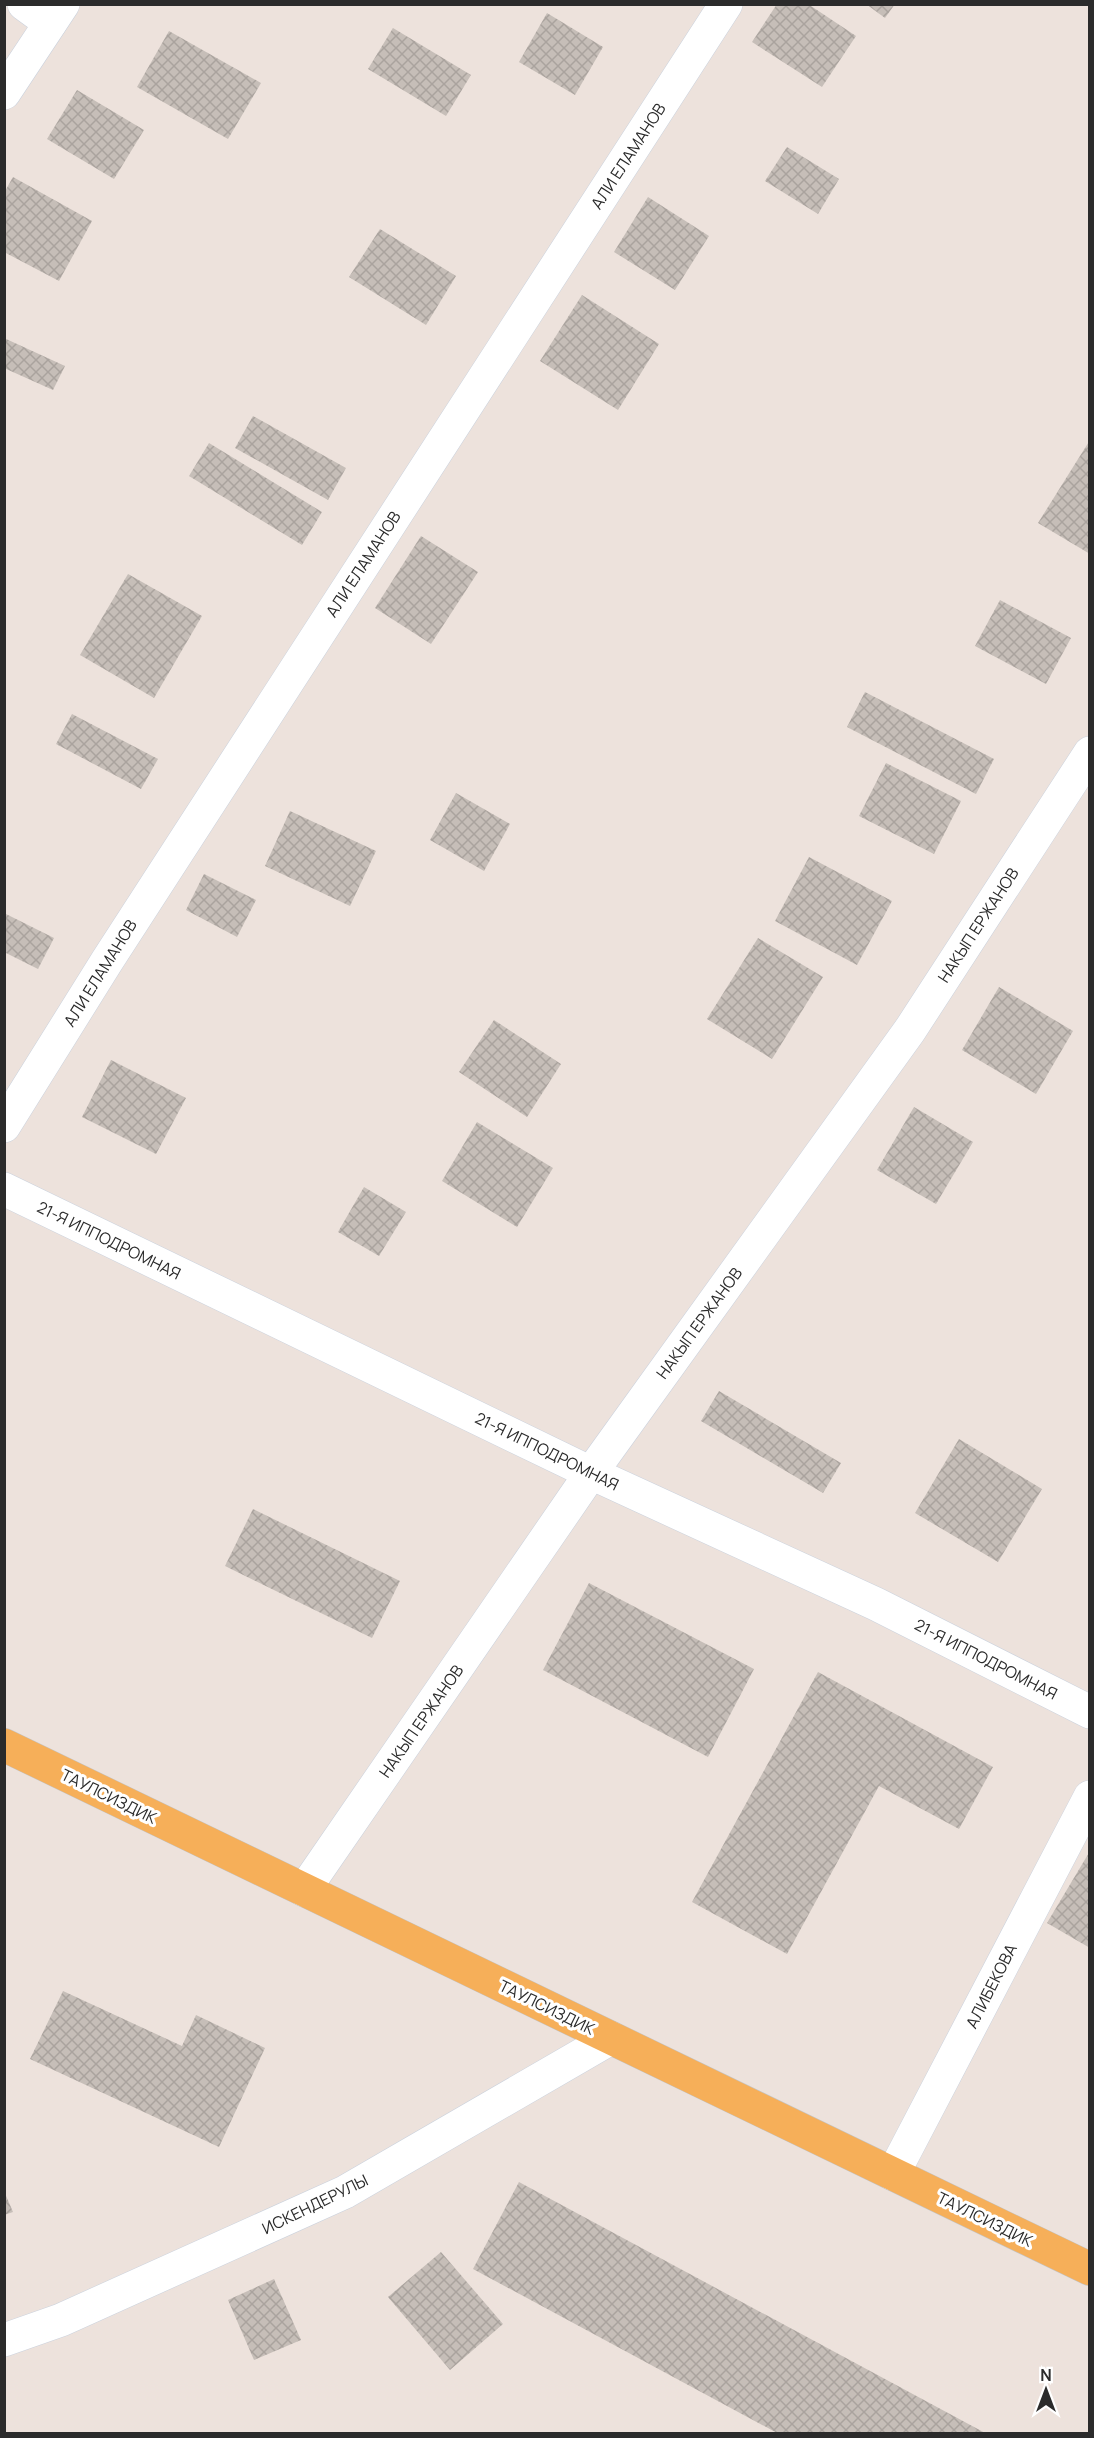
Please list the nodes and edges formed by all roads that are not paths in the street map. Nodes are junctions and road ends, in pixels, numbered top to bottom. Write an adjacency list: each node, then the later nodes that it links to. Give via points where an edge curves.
1 (24, 4): 3 (street)
2 (726, 4): 6 (street, АЛИ ЕЛАМАНОВ)
3 (57, 14): 4 (street)
4 (4, 93)
5 (1089, 753): 8 (street, НАКЫП ЕРЖАНОВ, via 910,1030)
6 (4, 1126)
7 (4, 1189): 8 (street, 21-Я ИППОДРОМНАЯ)
8 (591, 1473): 9 (street, 21-Я ИППОДРОМНАЯ, via 876,1604); 12 (street, НАКЫП ЕРЖАНОВ)
9 (1089, 1712)
10 (4, 1745): 12 (main road, ТАУЛСИЗДИК)
11 (1089, 1797): 14 (street, АЛИБЕКОВА)
12 (304, 1890): 13 (main road, ТАУЛСИЗДИК)
13 (611, 2038): 14 (main road, ТАУЛСИЗДИК); 16 (street, ИСКЕНДЕРУЛЫ, via 345,2192 61,2320)
14 (893, 2174): 15 (main road, ТАУЛСИЗДИК)
15 (1089, 2269)
16 (4, 2340)

